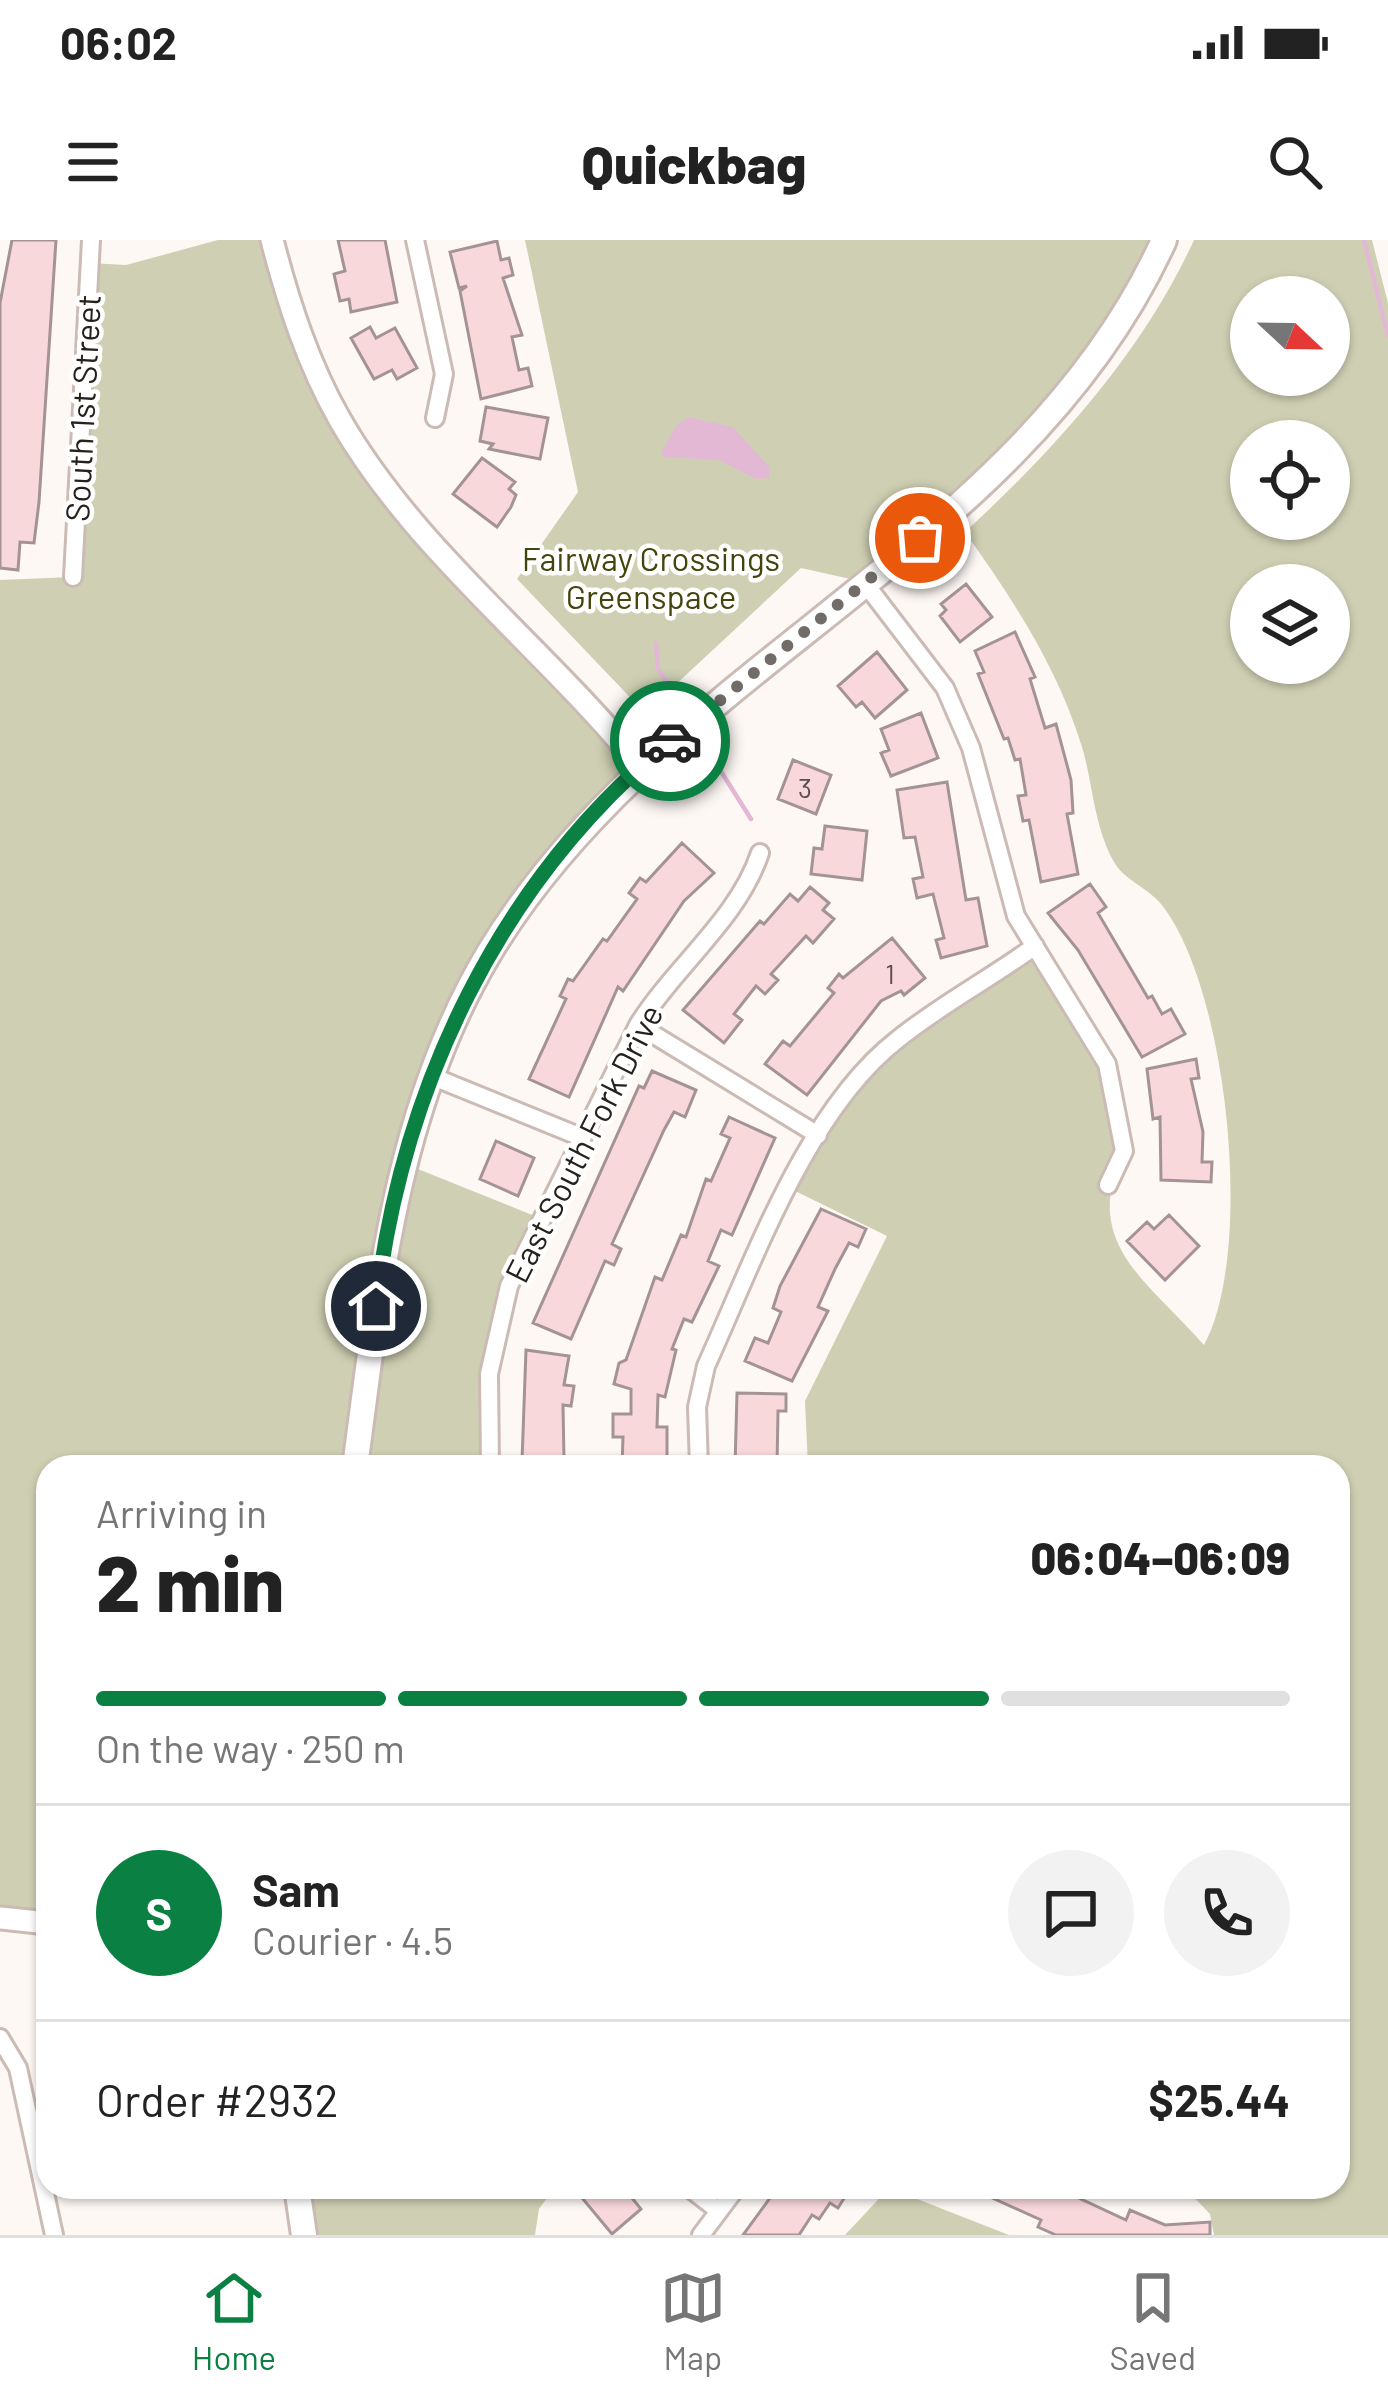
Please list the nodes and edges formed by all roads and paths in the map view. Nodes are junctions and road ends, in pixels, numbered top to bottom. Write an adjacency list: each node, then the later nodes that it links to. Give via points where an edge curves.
1 (91, 240): 6 (street, South 1st Street)
2 (272, 240): 8 (street, via 321,385 369,463)
3 (415, 240): 5 (street, via 444,374)
4 (1164, 240): 7 (main road, via 1086,370 1015,453)
5 (435, 418)
6 (73, 577)
7 (864, 583): 8 (main road); 10 (street, via 932,666 961,720 1004,884)
8 (640, 766): 12 (main road, via 489,953)
9 (760, 853): 11 (street, East South Fork Drive, via 741,898)
10 (1035, 946): 13 (street, via 895,1041); 15 (street, via 1107,1064 1124,1151)
11 (638, 1025): 13 (street); 14 (street, East South Fork Drive)
12 (431, 1076): 14 (street); 16 (main road, via 381,1264)
13 (818, 1136): 18 (street, via 706,1366)
14 (581, 1137): 17 (street, East South Fork Drive, via 509,1286 490,1374)
15 (1108, 1185)
16 (357, 1455)
17 (490, 1455)
18 (699, 1455)
19 (0, 1918): 20 (street)
20 (36, 1922)
21 (0, 2038): 22 (street, via 18,2068)
22 (36, 2149)
23 (47, 2199): 28 (street)
24 (299, 2199): 29 (main road)
25 (704, 2199): 27 (street)
26 (728, 2199): 27 (street)
27 (719, 2211): 30 (street)
28 (55, 2235)
29 (304, 2235)
30 (701, 2235)

